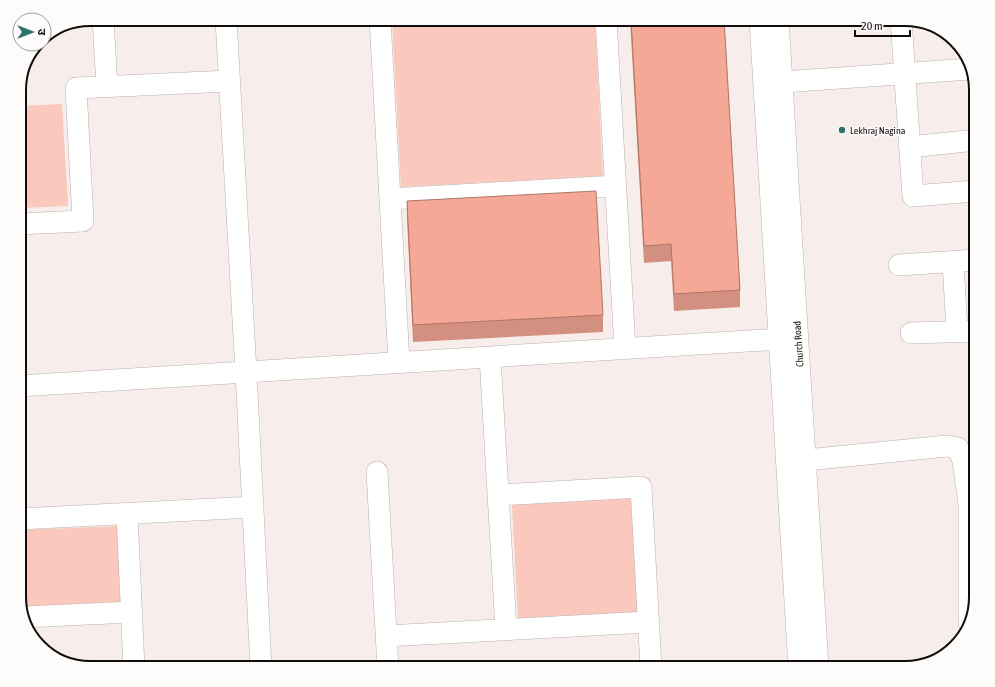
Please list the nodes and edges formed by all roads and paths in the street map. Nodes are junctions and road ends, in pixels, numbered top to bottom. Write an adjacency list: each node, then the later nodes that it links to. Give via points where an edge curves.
1 (103, 26): 12 (street)
2 (226, 26): 10 (street)
3 (380, 26): 17 (street)
4 (606, 26): 15 (street)
5 (761, 26): 11 (street, Church Road)
6 (777, 26): 11 (street, Church Road)
7 (902, 26): 9 (street)
8 (966, 69): 9 (street)
9 (905, 73): 11 (street); 14 (street)
10 (229, 81): 12 (street); 28 (street)
11 (773, 82): 24 (street, Church Road)
12 (107, 87): 18 (street, via 76,88 83,221)
13 (969, 141): 14 (street)
14 (910, 147): 16 (street, via 913,196)
15 (616, 186): 17 (street); 25 (street)
16 (969, 192)
17 (390, 199): 27 (street)
18 (26, 224)
19 (969, 261): 20 (street)
20 (953, 262): 21 (street); 22 (street)
21 (899, 265)
22 (967, 331): 23 (street)
23 (911, 333)
24 (788, 338): 25 (street); 30 (street, Church Road); 46 (street, Church Road)
25 (624, 348): 26 (street)
26 (490, 357): 27 (street); 33 (street)
27 (399, 362): 28 (street)
28 (246, 372): 29 (street); 34 (street)
29 (26, 386)
30 (806, 460): 32 (street, via 947,446 958,448); 47 (street, Church Road)
31 (377, 472): 41 (street)
32 (969, 491)
33 (498, 495): 39 (street, via 640,487); 40 (street)
34 (253, 507): 35 (street); 43 (street)
35 (126, 514): 36 (street); 37 (street)
36 (26, 519)
37 (131, 612): 38 (street); 42 (street)
38 (29, 617)
39 (648, 622): 40 (street); 45 (street)
40 (506, 630): 41 (street)
41 (386, 636): 44 (street)
42 (134, 661)
43 (261, 661)
44 (388, 661)
45 (651, 661)
46 (799, 661)
47 (818, 661)

